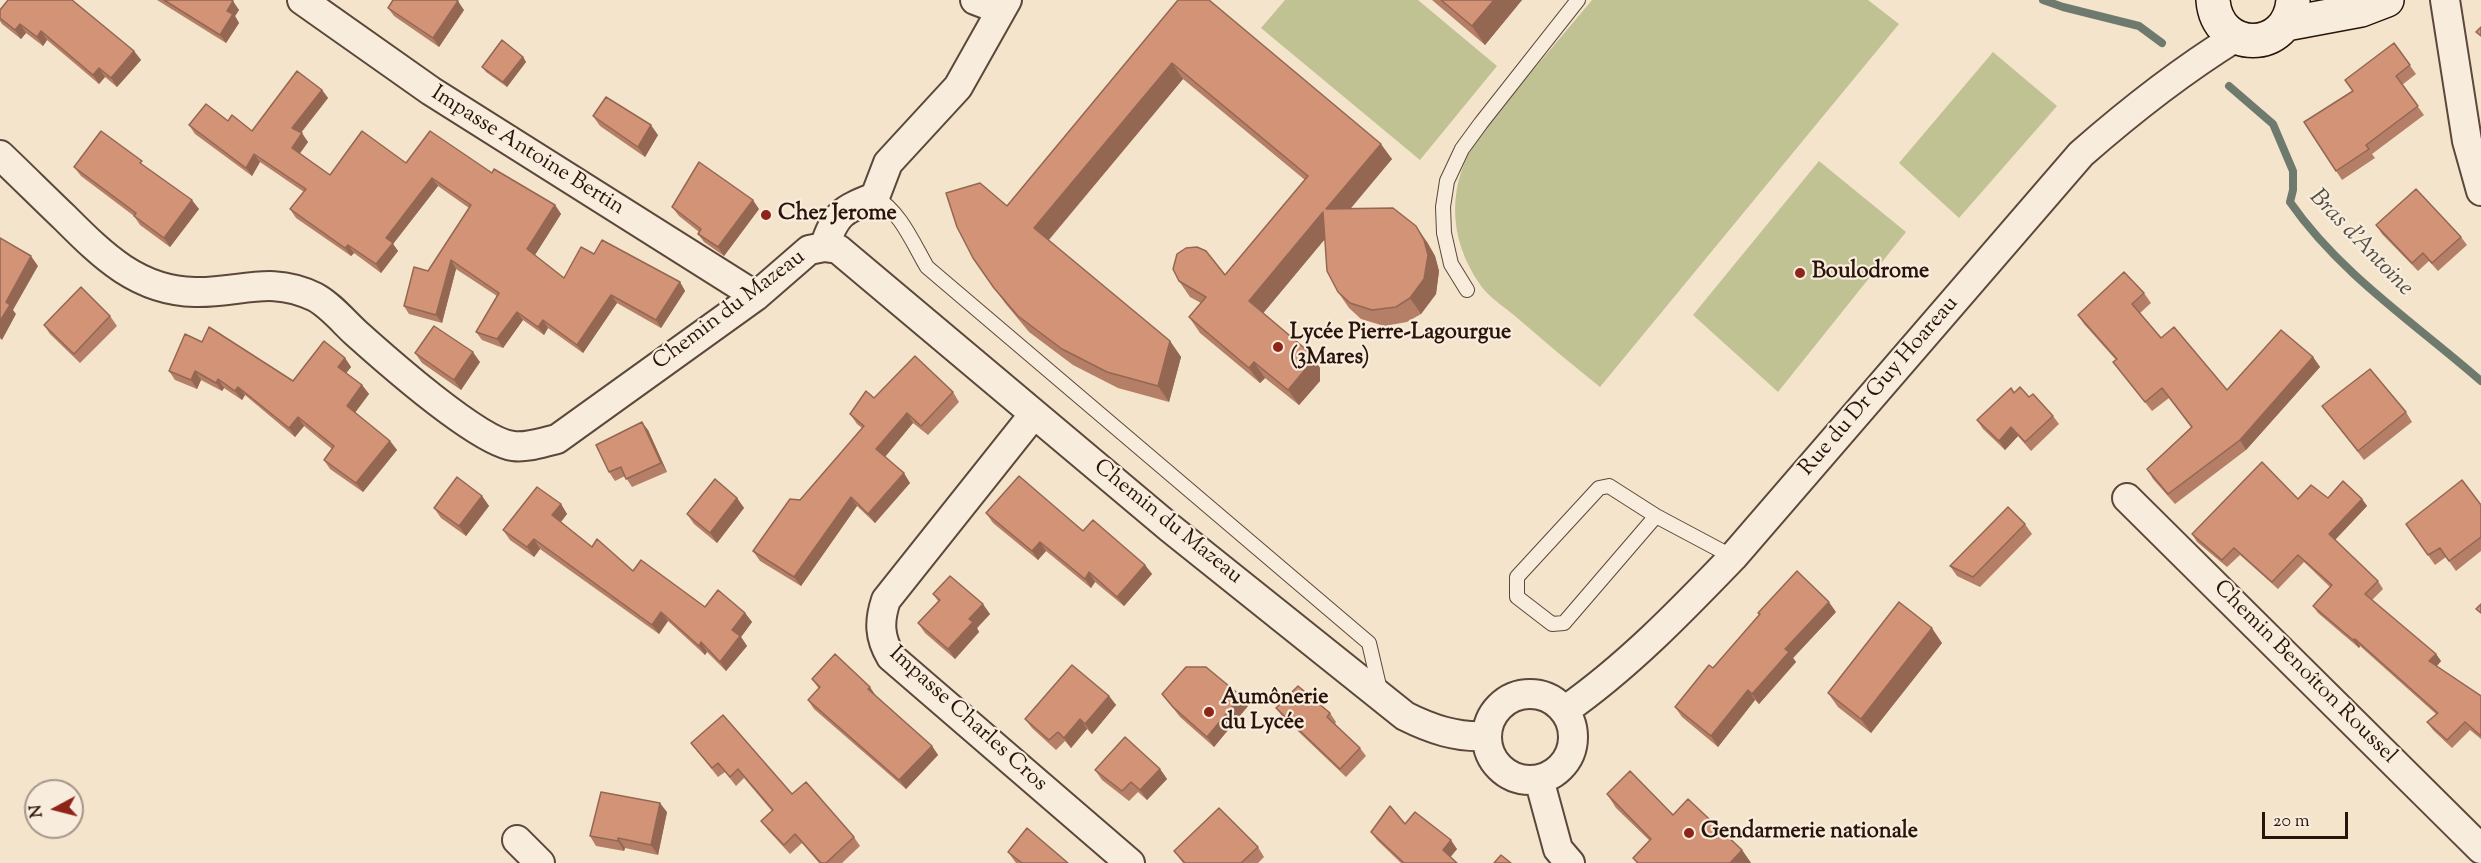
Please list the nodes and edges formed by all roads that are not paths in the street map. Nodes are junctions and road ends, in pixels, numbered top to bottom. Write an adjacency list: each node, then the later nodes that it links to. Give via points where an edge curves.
1 (302, 0): 13 (street, Impasse Antoine Bertin, via 431,91)
2 (1578, 0): 12 (lane, via 1462,149 1447,181 1444,233 1451,264)
3 (2388, 0): 6 (street, via 2337,14)
4 (2445, 0): 9 (street, via 2467,141)
5 (995, 3): 10 (street, via 958,87 888,163)
6 (2294, 8): 7 (street, via 2269,38 2258,41)
7 (2223, 20): 17 (street, Rue du Dr Guy Hoareau, via 2196,62 2081,154)
8 (0, 155): 13 (street, Chemin du Mazeau, via 105,258 130,275 174,291 229,291 272,285 294,288 318,299 385,359 471,426 512,446 557,439)
9 (2481, 191)
10 (875, 197): 11 (street, via 844,210); 18 (lane, via 897,215 927,267 1369,643)
11 (824, 247): 13 (street, Chemin du Mazeau, via 809,250); 14 (street, Chemin du Mazeau, via 838,249 856,262)
12 (1467, 290)
13 (756, 296)
14 (1034, 414): 18 (street, Chemin du Mazeau); 25 (street, Impasse Charles Cros, via 886,600 881,615 882,638 891,657)
15 (2127, 498): 23 (street, Chemin Benoîton Roussel)
16 (1656, 516): 16 (lane, via 1609,486 1599,488 1516,577 1517,597 1552,624 1564,623); 17 (lane)
17 (1733, 557): 19 (street, Rue du Dr Guy Hoareau, via 1674,619 1593,691)
18 (1381, 697): 20 (street, Chemin du Mazeau, via 1405,716 1431,729)
19 (1564, 711): 20 (street, via 1539,694 1517,696 1497,710); 21 (street, via 1573,734 1568,758 1560,768)
20 (1487, 736): 21 (street, via 1494,760 1503,770 1514,776)
21 (1539, 779): 26 (street, via 1558,849)
22 (517, 840): 24 (street)
23 (2481, 849)
24 (540, 863)
25 (1130, 863)
26 (1570, 863)

